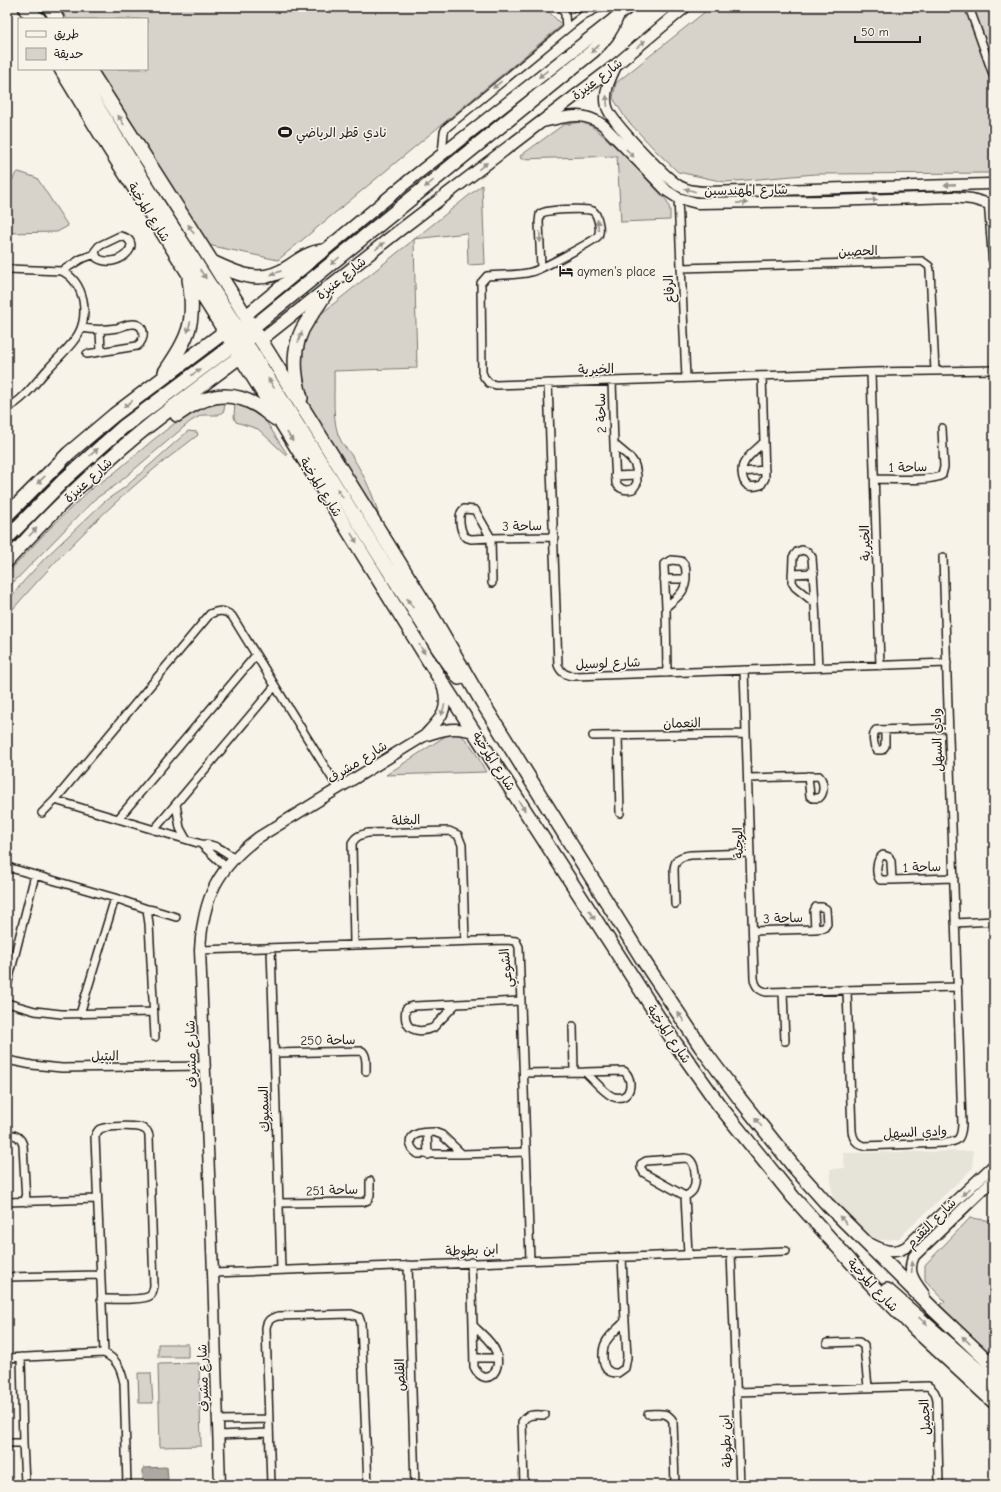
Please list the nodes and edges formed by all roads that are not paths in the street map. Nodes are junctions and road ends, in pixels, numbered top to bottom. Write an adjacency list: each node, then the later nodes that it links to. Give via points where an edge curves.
1 (50, 7): 10 (highway)
2 (561, 7): 12 (street, via 565,14)
3 (575, 7): 7 (street)
4 (629, 7): 11 (main road, شارع عنيزة)
5 (685, 7): 13 (main road, شارع عنيزة, one-way to 5)
6 (969, 7): 17 (street)
7 (597, 9): 12 (street, via 584,15)
8 (27, 12): 9 (highway)
9 (37, 18)
10 (56, 18)
11 (616, 18): 19 (main road, شارع عنيزة, one-way to 19); 35 (highway, one-way to 35, via 606,39 593,51)
12 (566, 29): 19 (street, one-way to 19, via 446,128)
13 (618, 64): 18 (main road, شارع عنيزة); 20 (street, شارع المهندسين, one-way to 13, via 708,192 688,190 662,172 611,116 607,108 606,90)
14 (62, 70): 31 (highway, شارع المرخية)
15 (75, 70): 35 (highway, one-way to 35)
16 (90, 70): 26 (highway, شارع المرخية, one-way to 16)
17 (994, 77)
18 (540, 122): 21 (street, شارع المهندسين, one-way to 21, via 573,116 594,118 667,191); 32 (main road, شارع عنيزة, one-way to 18)
19 (442, 154): 23 (main road, شارع عنيزة)
20 (992, 183): 22 (street, via 986,187 984,195)
21 (678, 198): 22 (street, شارع المهندسين, one-way to 22, via 711,204 953,197 972,199); 28 (street, الرفاع)
22 (990, 206): 25 (street)
23 (323, 251): 26 (highway, one-way to 26, via 307,254 281,272 266,277 245,276); 35 (main road, شارع عنيزة)
24 (94, 254): 24 (street, via 99,260 116,260 128,254 130,246 126,238 117,237 97,247); 30 (street)
25 (994, 260)
26 (212, 262): 35 (highway, شارع المرخية)
27 (541, 268): 27 (street, الخيرية, one-way to 27, via 598,236 596,214 593,211 586,209 540,214); 45 (street, الخيرية, via 524,273 487,276 481,283 482,372 486,381 492,384)
28 (680, 268): 39 (street, الحصين, via 922,262 929,266 930,270); 42 (street, الرفاع)
29 (7, 269): 30 (street)
30 (62, 270): 33 (street, via 70,275 82,294)
31 (188, 274): 35 (highway, شارع المرخية); 43 (highway, one-way to 43, via 192,297 191,321 180,349)
32 (328, 288): 35 (main road, شارع عنيزة); 47 (highway, one-way to 32, via 295,374 296,351 307,321)
33 (82, 328): 34 (street); 46 (street, via 72,345 20,400)
34 (100, 330): 36 (street); 36 (street, via 132,324 139,326 144,335 137,346)
35 (242, 336): 43 (highway, شارع عنيزة); 47 (highway, شارع المرخية); 48 (highway, شارع المرخية); 49 (highway, شارع عنيزة); 60 (highway, one-way to 35, via 65,479 123,427); 79 (highway, one-way to 35, via 460,679 438,648)
36 (100, 352): 37 (street)
37 (87, 354)
38 (994, 370): 39 (street, الخيرية)
39 (935, 371): 40 (street, الخيرية)
40 (871, 372): 41 (street, الخيرية); 57 (street, الخيرية)
41 (762, 376): 42 (street, الخيرية); 51 (street)
42 (686, 378): 44 (street, الخيرية)
43 (159, 380): 58 (highway, شارع عنيزة, one-way to 58, via 70,453)
44 (612, 381): 45 (street, الخيرية); 52 (street, ساحة 2)
45 (548, 383): 59 (street, شارع لوسيل)
46 (7, 408)
47 (307, 415): 79 (highway, شارع المرخية, via 430,612)
48 (280, 421): 49 (highway, via 247,401 234,396 217,396 197,402 169,420); 77 (highway, شارع المرخية, one-way to 77)
49 (146, 428): 63 (highway, شارع عنيزة, one-way to 49, via 74,491)
50 (942, 428): 57 (street, ساحة 1, via 942,475 929,479)
51 (764, 442): 53 (street); 54 (street, via 745,461)
52 (614, 444): 55 (street, ساحة 2, via 635,463); 56 (street, ساحة 2)
53 (765, 470): 54 (street); 54 (street, via 764,482 757,486 746,484)
54 (742, 472)
55 (637, 475): 56 (street); 56 (street, via 638,483 635,488 627,490 618,487)
56 (615, 476)
57 (875, 479): 73 (street, الخيرية)
58 (7, 515)
59 (554, 537): 61 (street, ساحة 3); 76 (street, شارع لوسيل, via 558,659 562,673 570,676)
60 (7, 538)
61 (491, 538): 61 (street, ساحة 3, via 471,539 465,536 461,530 461,511 468,508 475,510); 68 (street, ساحة 3)
62 (943, 557): 72 (street, وادي السهل)
63 (7, 561)
64 (792, 574): 65 (street); 65 (street, via 793,557 802,550 812,557); 69 (street, via 795,587)
65 (814, 574): 69 (street)
66 (664, 579): 67 (street); 67 (street, via 664,564 671,560 684,563); 70 (street)
67 (686, 579): 70 (street, via 684,590)
68 (492, 583)
69 (815, 603): 74 (street)
70 (666, 607): 76 (street)
71 (256, 655): 78 (street); 90 (street, via 232,616 226,611 217,610 210,614); 94 (street)
72 (947, 663): 73 (street, شارع لوسيل); 80 (street, وادي السهل)
73 (880, 666): 74 (street, شارع لوسيل)
74 (818, 668): 75 (street, شارع لوسيل)
75 (744, 670): 76 (street, شارع لوسيل); 83 (street, الوجبة)
76 (667, 673)
77 (440, 679): 82 (highway, شارع المرخية); 84 (street, شارع مشرف, one-way to 84, via 445,706 442,716)
78 (275, 686): 89 (street); 91 (street)
79 (482, 702): 149 (highway, شارع المرخية, one-way to 79, via 794,1167 701,1047 643,960)
80 (948, 728): 81 (street); 103 (street, وادي السهل)
81 (885, 730)
82 (476, 733): 84 (street, شارع مشرف, via 450,728); 161 (highway, شارع المرخية, one-way to 161, via 674,1043 719,1105 788,1191)
83 (746, 734): 86 (street, النعمان); 88 (street, الوجبة)
84 (424, 736): 89 (street, شارع مشرف)
85 (593, 736): 86 (street, النعمان)
86 (618, 736): 93 (street)
87 (808, 776): 88 (street)
88 (748, 778): 98 (street, الوجبة)
89 (338, 788): 99 (street, شارع مشرف, via 259,837)
90 (55, 800): 92 (street); 94 (street)
91 (176, 804): 95 (street); 96 (street, via 180,828)
92 (42, 813)
93 (620, 813)
94 (118, 819): 95 (street)
95 (154, 830): 96 (street)
96 (186, 839): 97 (street)
97 (201, 844): 99 (street, via 215,846); 101 (street)
98 (750, 853): 106 (street, via 692,855 678,858 674,863); 112 (street, الوجبة)
99 (234, 858): 101 (street, شارع مشرف)
100 (7, 867): 102 (street)
101 (226, 867): 116 (street, شارع مشرف, via 206,905)
102 (35, 875): 105 (street); 117 (street)
103 (954, 878): 104 (street, ساحة 1); 110 (street, وادي السهل)
104 (892, 880)
105 (115, 898): 107 (street); 125 (street)
106 (675, 904)
107 (146, 909): 108 (street); 124 (street)
108 (176, 917)
109 (994, 921): 110 (street)
110 (955, 923): 118 (street, وادي السهل)
111 (815, 929): 112 (street, ساحة 3)
112 (753, 931): 120 (street, الوجبة, via 755,984 761,991)
113 (465, 941): 114 (street, الشوعي); 114 (street, البغلة, via 461,839 449,831 405,832 360,835 352,843); 121 (street, الشوعي, via 516,941 519,947)
114 (354, 944): 115 (street, الشوعي)
115 (271, 948): 116 (street, الشوعي); 129 (street, السمبوك)
116 (200, 950): 131 (street, شارع مشرف)
117 (7, 986)
118 (957, 987): 119 (street, الوجبة); 119 (street, وادي السهل, via 962,1132 953,1143 943,1144 864,1146 853,1138)
119 (847, 991): 120 (street, الوجبة)
120 (783, 992): 128 (street)
121 (521, 1001): 123 (street); 135 (street, الشوعي)
122 (7, 1003): 125 (street, via 35,1011)
123 (455, 1005): 123 (street, via 409,1007 405,1013 406,1024 414,1029 433,1028)
124 (153, 1012): 125 (street); 127 (street)
125 (80, 1014)
126 (573, 1026): 133 (street)
127 (155, 1037)
128 (785, 1041)
129 (274, 1054): 132 (street, ساحة 250, via 362,1051 366,1056); 148 (street, السمبوك)
130 (7, 1060): 131 (street, البتيل, via 54,1068)
131 (205, 1066): 158 (street, شارع مشرف)
132 (366, 1071)
133 (574, 1072): 134 (street); 135 (street)
134 (585, 1072): 134 (street, via 624,1071 629,1079 629,1092 623,1097 610,1095)
135 (524, 1073): 138 (street, الشوعي)
136 (426, 1133): 139 (street, via 438,1133); 140 (street); 140 (street, via 418,1133 410,1141 410,1145 418,1154)
137 (7, 1134): 147 (street, via 19,1137 23,1145)
138 (526, 1152): 139 (street); 154 (street, الشوعي)
139 (462, 1154): 140 (street)
140 (428, 1155)
141 (994, 1165): 142 (street, شارع التقدم)
142 (991, 1179): 149 (street, شارع التقدم, one-way to 149, via 901,1250 889,1251); 163 (street, شارع التقدم, one-way to 142, via 912,1277 912,1260)
143 (370, 1182): 148 (street, ساحة 251, via 370,1195 368,1200 363,1202)
144 (685, 1196): 144 (street, via 644,1173 641,1164 650,1160 689,1159 694,1165 695,1184 692,1191); 152 (street)
145 (97, 1199): 147 (street); 159 (street); 162 (street, via 97,1132 107,1127 144,1128 149,1136 153,1292 143,1298)
146 (7, 1202): 147 (street)
147 (26, 1202)
148 (279, 1203): 157 (street, السمبوك)
149 (863, 1240): 163 (highway, شارع المرخية)
150 (786, 1250): 151 (street, ابن بطوطة)
151 (731, 1253): 152 (street, ابن بطوطة); 175 (street, ابن بطوطة)
152 (688, 1254): 153 (street, ابن بطوطة)
153 (622, 1257): 154 (street, ابن بطوطة); 164 (street)
154 (530, 1260): 155 (street, ابن بطوطة)
155 (471, 1262): 156 (street, ابن بطوطة); 165 (street)
156 (408, 1265): 157 (street, ابن بطوطة); 190 (street, القلص)
157 (281, 1270): 158 (street, ابن بطوطة)
158 (213, 1273): 180 (street, شارع مشرف)
159 (100, 1275): 160 (street); 162 (street)
160 (7, 1277)
161 (869, 1282): 173 (highway, one-way to 173, via 890,1292); 176 (highway, شارع المرخية, via 914,1328)
162 (101, 1300): 167 (street)
163 (936, 1312): 172 (highway, شارع المرخية, one-way to 163)
164 (625, 1321): 164 (street, via 627,1362 622,1372 614,1373 605,1368 604,1347 606,1341)
165 (473, 1325): 170 (street); 171 (street, via 492,1345)
166 (828, 1343): 174 (street, via 859,1342 864,1346)
167 (104, 1353): 168 (street); 186 (street, via 117,1363 124,1383)
168 (21, 1357): 169 (street); 184 (street)
169 (7, 1358)
170 (474, 1358): 171 (street); 171 (street, via 477,1372 486,1377 495,1372)
171 (497, 1358)
172 (994, 1367)
173 (994, 1384)
174 (868, 1387): 175 (street, الجميل); 194 (street, الجميل, via 928,1386 933,1389 938,1400)
175 (736, 1392): 193 (street, ابن بطوطة)
176 (994, 1402)
177 (648, 1414): 192 (street, via 666,1414 673,1421)
178 (545, 1415): 191 (street, via 530,1415 522,1422)
179 (269, 1419): 180 (street); 181 (street); 189 (street, via 266,1328 269,1320 278,1316 357,1315 361,1323)
180 (218, 1420): 182 (street, شارع مشرف)
181 (269, 1432): 182 (street); 188 (street)
182 (218, 1435): 187 (street, شارع مشرف)
183 (7, 1443): 184 (street)
184 (23, 1443): 185 (street)
185 (25, 1483)
186 (127, 1485)
187 (220, 1485)
188 (271, 1485)
189 (368, 1485)
190 (415, 1485)
191 (524, 1485)
192 (675, 1485)
193 (740, 1485)
194 (939, 1485)

